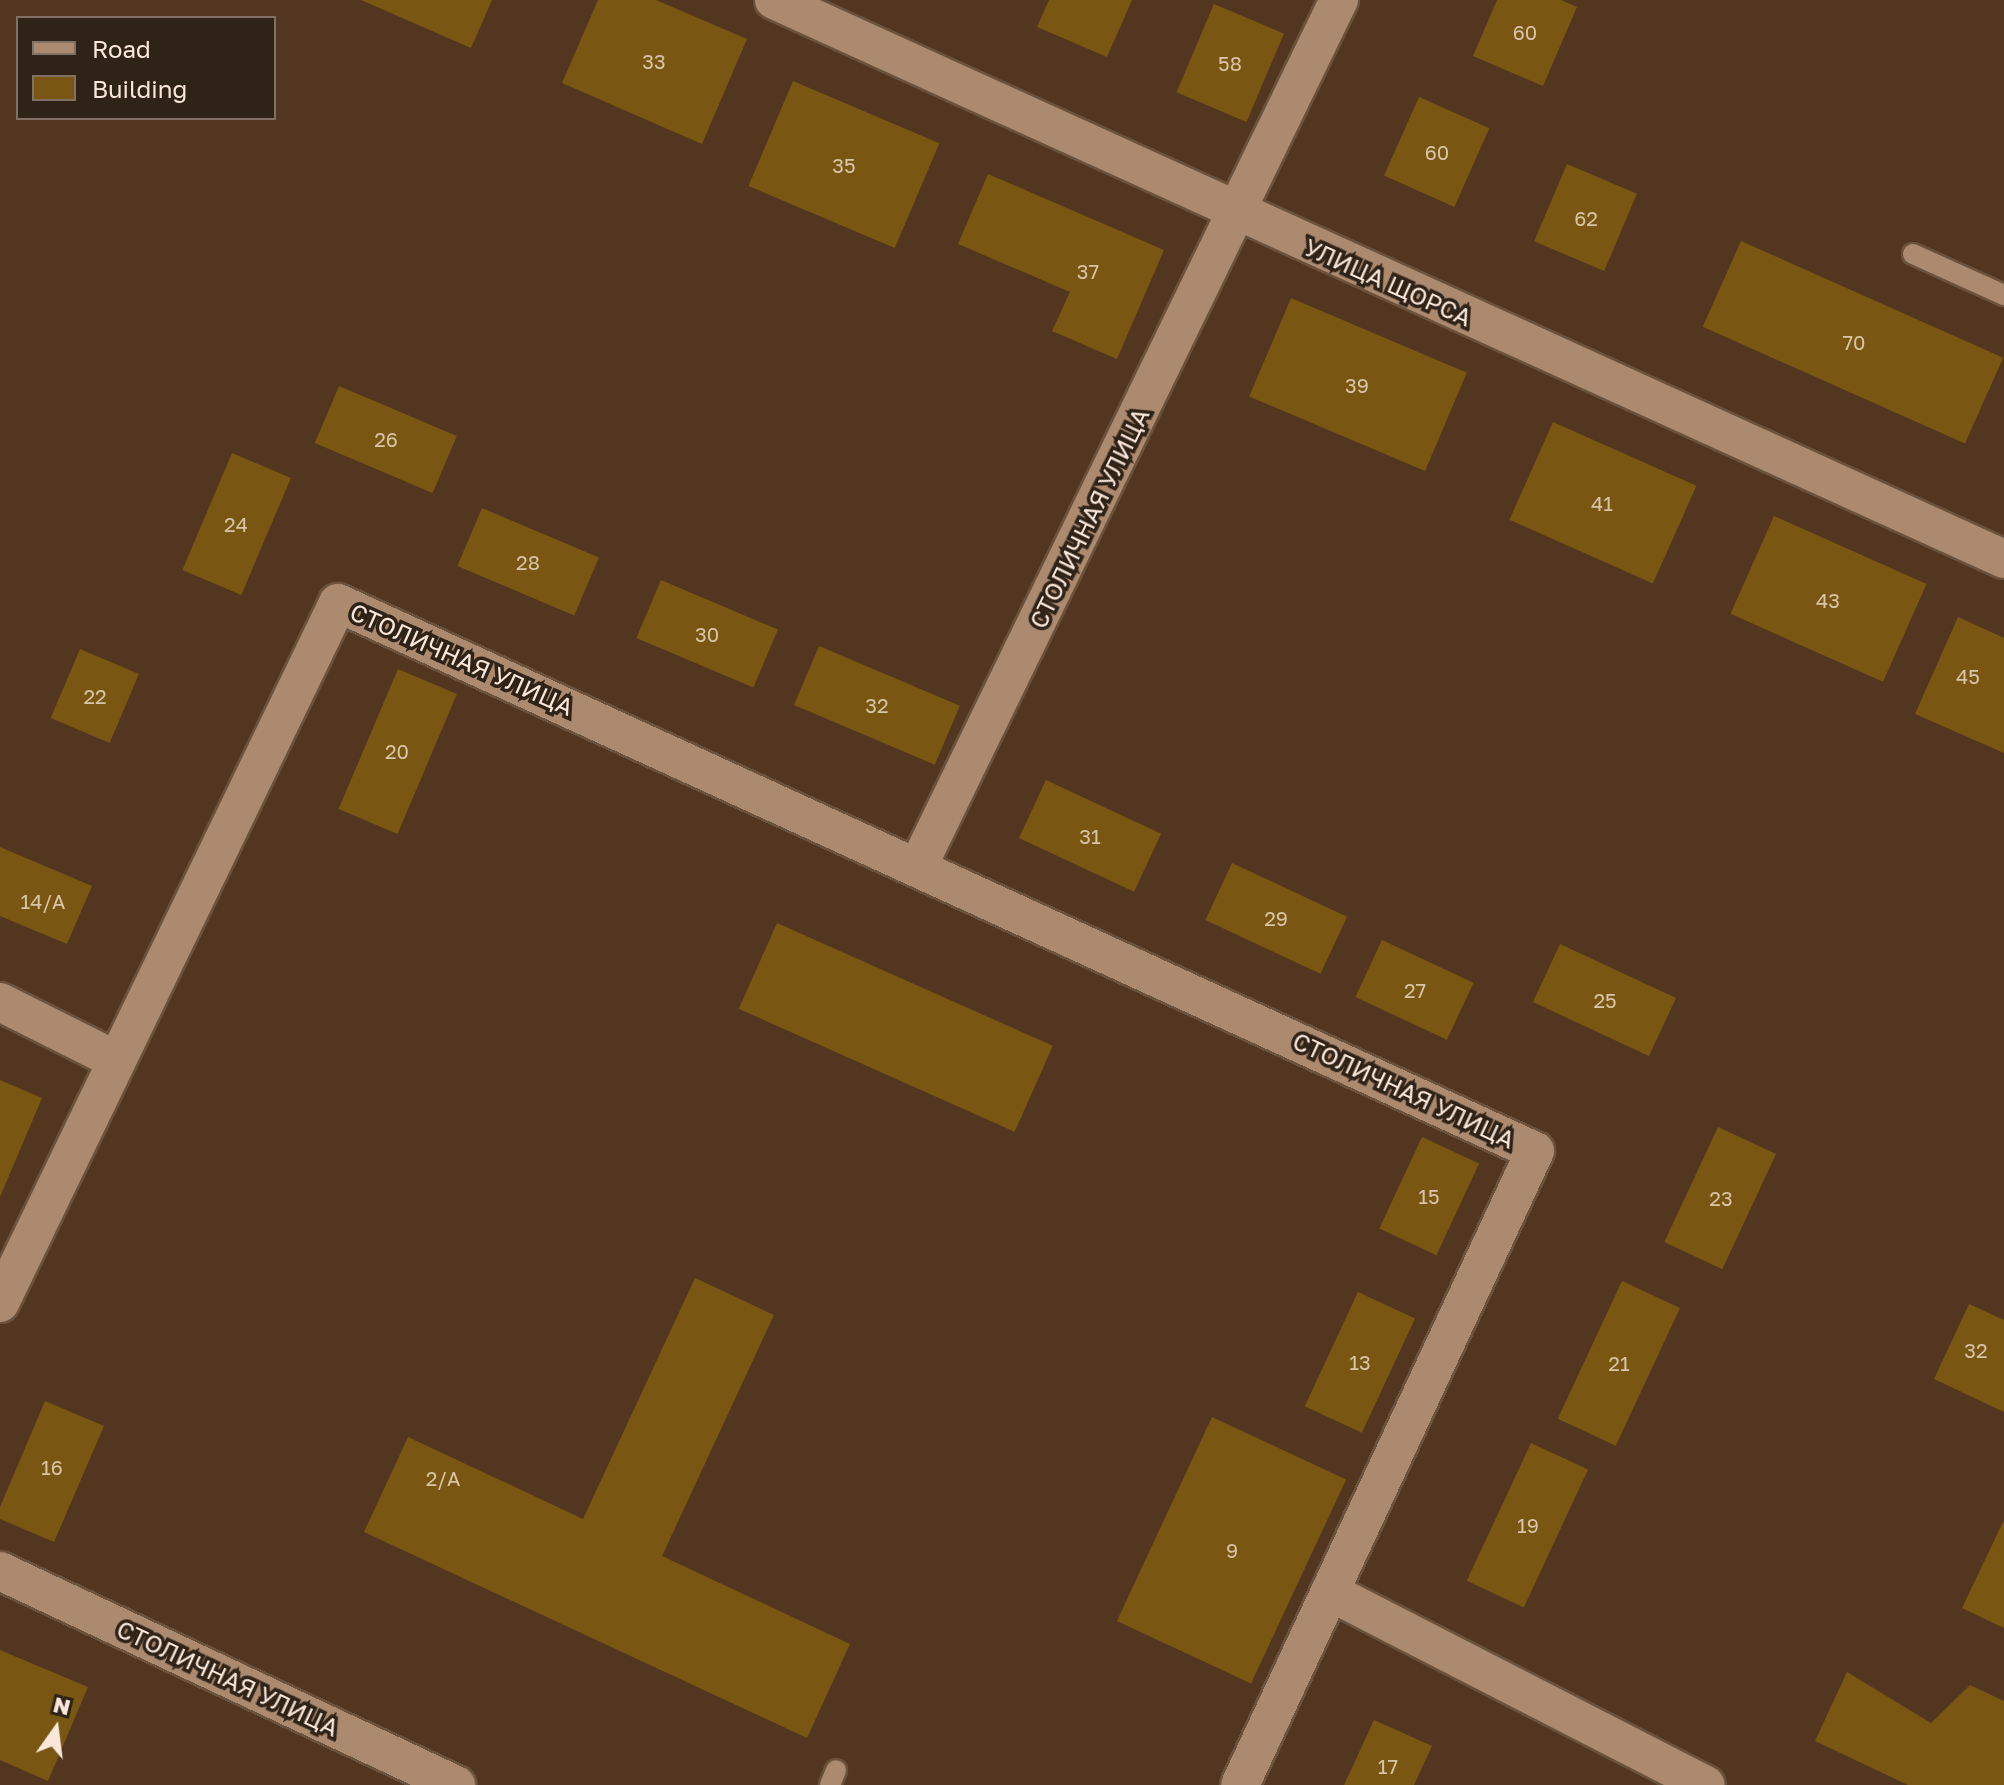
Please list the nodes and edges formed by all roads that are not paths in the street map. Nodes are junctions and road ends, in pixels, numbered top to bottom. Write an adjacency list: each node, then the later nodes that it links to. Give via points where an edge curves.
1 (774, 0): 3 (street, УЛИЦА ЩОРСА)
2 (1339, 0): 3 (street, СТОЛИЧНАЯ УЛИЦА)
3 (1239, 214): 6 (street, УЛИЦА ЩОРСА); 7 (street, СТОЛИЧНАЯ УЛИЦА)
4 (1913, 254): 5 (lane)
5 (2004, 295)
6 (2004, 559)
7 (919, 864): 9 (street, СТОЛИЧНАЯ УЛИЦА, via 338,603); 12 (street, СТОЛИЧНАЯ УЛИЦА, via 1535,1151)
8 (0, 1002): 9 (street)
9 (116, 1060): 10 (street, СТОЛИЧНАЯ УЛИЦА)
10 (0, 1303)
11 (0, 1571): 13 (street, СТОЛИЧНАЯ УЛИЦА)
12 (1332, 1593): 14 (street, СТОЛИЧНАЯ УЛИЦА); 15 (street)
13 (456, 1785)
14 (1240, 1785)
15 (1705, 1785)

